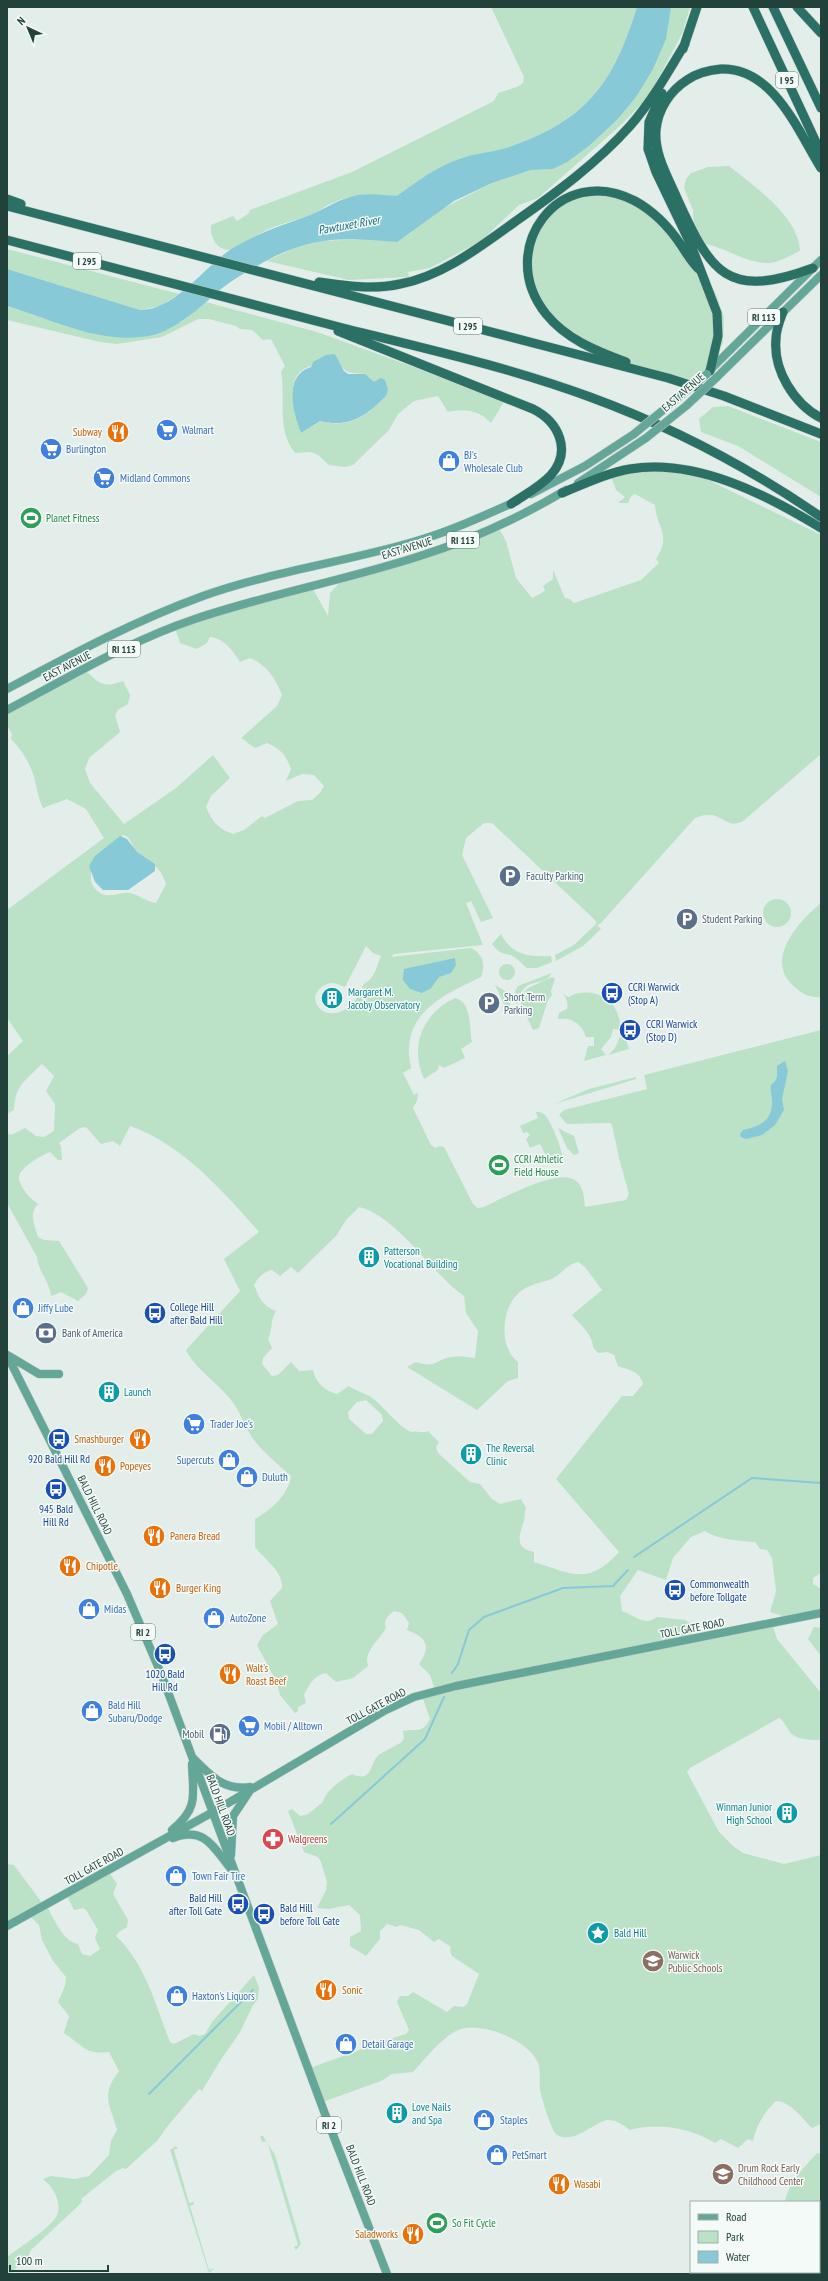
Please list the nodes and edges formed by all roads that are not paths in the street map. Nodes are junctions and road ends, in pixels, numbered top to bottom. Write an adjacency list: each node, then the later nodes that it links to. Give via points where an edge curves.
1 (697, 7): 6 (highway)
2 (753, 7): 8 (highway, I 95)
3 (773, 7): 7 (highway, I 95)
4 (798, 7): 5 (highway)
5 (821, 33)
6 (685, 44): 16 (highway, via 652,111 647,135 648,149); 18 (highway, via 652,98 610,146 527,213 447,266 415,281 380,287 349,286)
7 (821, 108)
8 (821, 153)
9 (821, 168): 15 (highway, via 774,95 758,80 740,72 718,70 695,75 673,91 660,115 656,136 659,155 691,229 711,261 731,275 755,281 775,281)
10 (7, 199): 12 (highway)
11 (7, 206): 12 (highway, I 295)
12 (87, 227): 18 (highway, I 295)
13 (7, 240): 20 (highway, I 295)
14 (821, 260): 15 (main road, EAST AVENUE / RI 113)
15 (813, 268): 21 (main road, EAST AVENUE / RI 113)
16 (702, 271): 21 (highway, via 713,297 719,323); 22 (highway, via 658,217 635,201 612,193 588,192 557,204 545,215 532,236 528,253 528,276 537,300 552,320 588,347)
17 (821, 275): 19 (main road, EAST AVENUE / RI 113)
18 (280, 277): 22 (highway, I 295)
19 (783, 312): 23 (highway, via 776,338 780,370 796,397); 25 (main road, EAST AVENUE / RI 113, bridge, via 686,406 646,438)
20 (307, 318): 26 (highway, via 533,409 550,420 561,441 558,465 539,486); 27 (highway, I 295, via 509,371 613,406 720,455)
21 (708, 372): 26 (main road, EAST AVENUE / RI 113, bridge, via 634,434 565,478)
22 (668, 378): 24 (highway, I 295, via 724,396)
23 (821, 418)
24 (821, 434)
25 (562, 493): 28 (highway, via 630,469 677,469 702,474 745,489); 30 (main road, EAST AVENUE / RI 113, via 487,530 421,556 193,619 127,648)
26 (511, 504): 29 (main road, EAST AVENUE / RI 113, via 437,535 203,596 122,629)
27 (821, 517)
28 (821, 528)
29 (7, 690)
30 (7, 710)
31 (7, 1355): 32 (main road, via 39,1374); 34 (main road, BALD HILL ROAD / RI 2, via 127,1594 162,1676)
32 (59, 1374)
33 (821, 1613): 35 (main road, TOLL GATE ROAD, via 434,1691 384,1711)
34 (192, 1757): 35 (main road, via 215,1780 225,1785); 36 (main road, BALD HILL ROAD / RI 2); 37 (main road, via 191,1810 183,1821)
35 (253, 1787): 36 (main road, TOLL GATE ROAD); 38 (main road, via 233,1816)
36 (213, 1812): 37 (main road, TOLL GATE ROAD); 38 (main road, BALD HILL ROAD / RI 2)
37 (155, 1844): 39 (main road, via 179,1836 199,1834 210,1843); 40 (main road, TOLL GATE ROAD)
38 (231, 1862): 39 (main road, BALD HILL ROAD / RI 2)
39 (236, 1876): 41 (main road, BALD HILL ROAD / RI 2)
40 (7, 1926)
41 (387, 2274)

